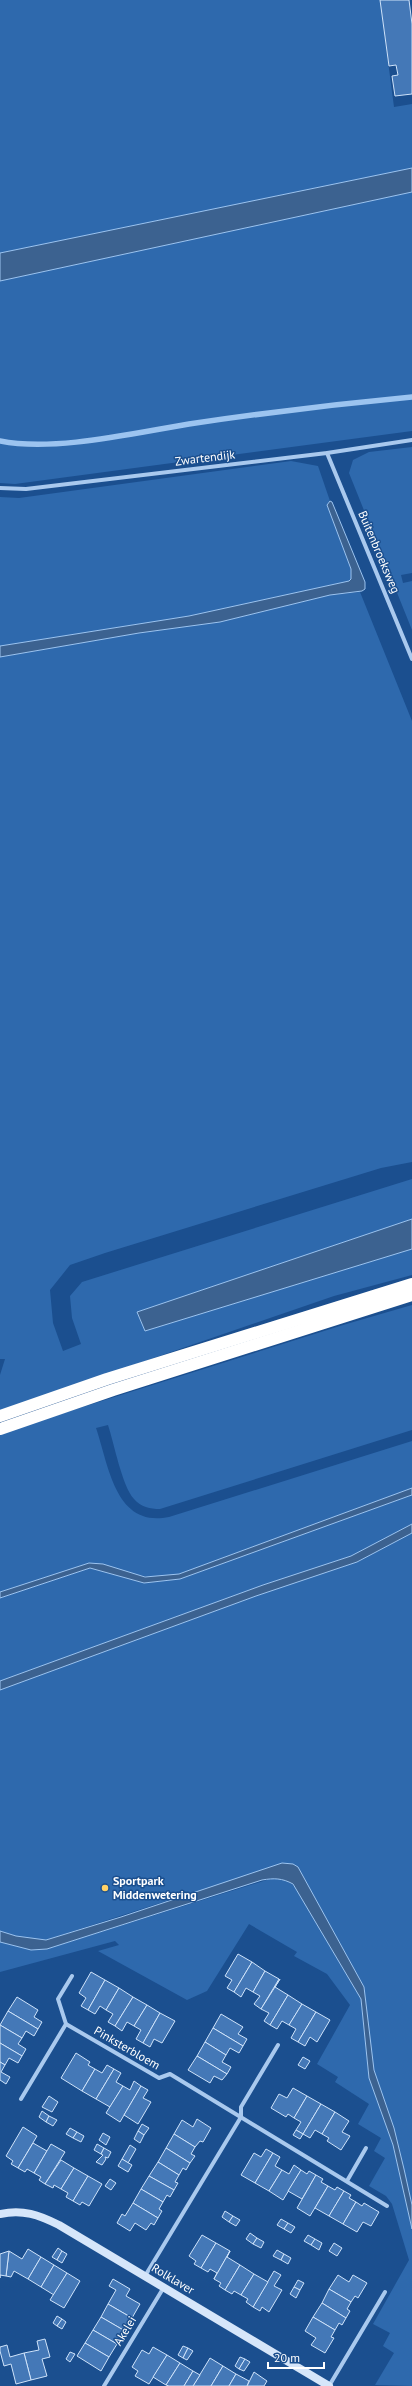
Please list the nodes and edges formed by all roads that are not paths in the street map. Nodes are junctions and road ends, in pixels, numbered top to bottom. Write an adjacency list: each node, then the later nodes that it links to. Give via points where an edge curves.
1 (412, 440): 2 (street, Zwartendijk)
2 (327, 453): 3 (street, Zwartendijk, via 26,489); 4 (street, Buitenbroeksweg)
3 (0, 488)
4 (412, 659)
5 (412, 1284): 7 (highway, via 107,1379)
6 (412, 1296): 8 (highway, via 113,1390)
7 (0, 1416)
8 (0, 1429)
9 (72, 1976): 10 (street, via 58,1999)
10 (66, 2024): 12 (street); 13 (street, Pinksterbloem, via 159,2078 170,2074)
11 (278, 2045): 13 (street, via 241,2107)
12 (21, 2099)
13 (242, 2116): 15 (street, Pinksterbloem); 18 (street)
14 (366, 2148): 15 (street)
15 (347, 2181): 16 (street, Pinksterbloem)
16 (387, 2206)
17 (0, 2214): 18 (street, Rolklaver, via 25,2212 41,2216)
18 (145, 2276): 19 (street, Rolklaver)
19 (164, 2287): 21 (street, Akelei); 22 (street, Rolklaver)
20 (385, 2292): 22 (street)
21 (104, 2386)
22 (328, 2386)

